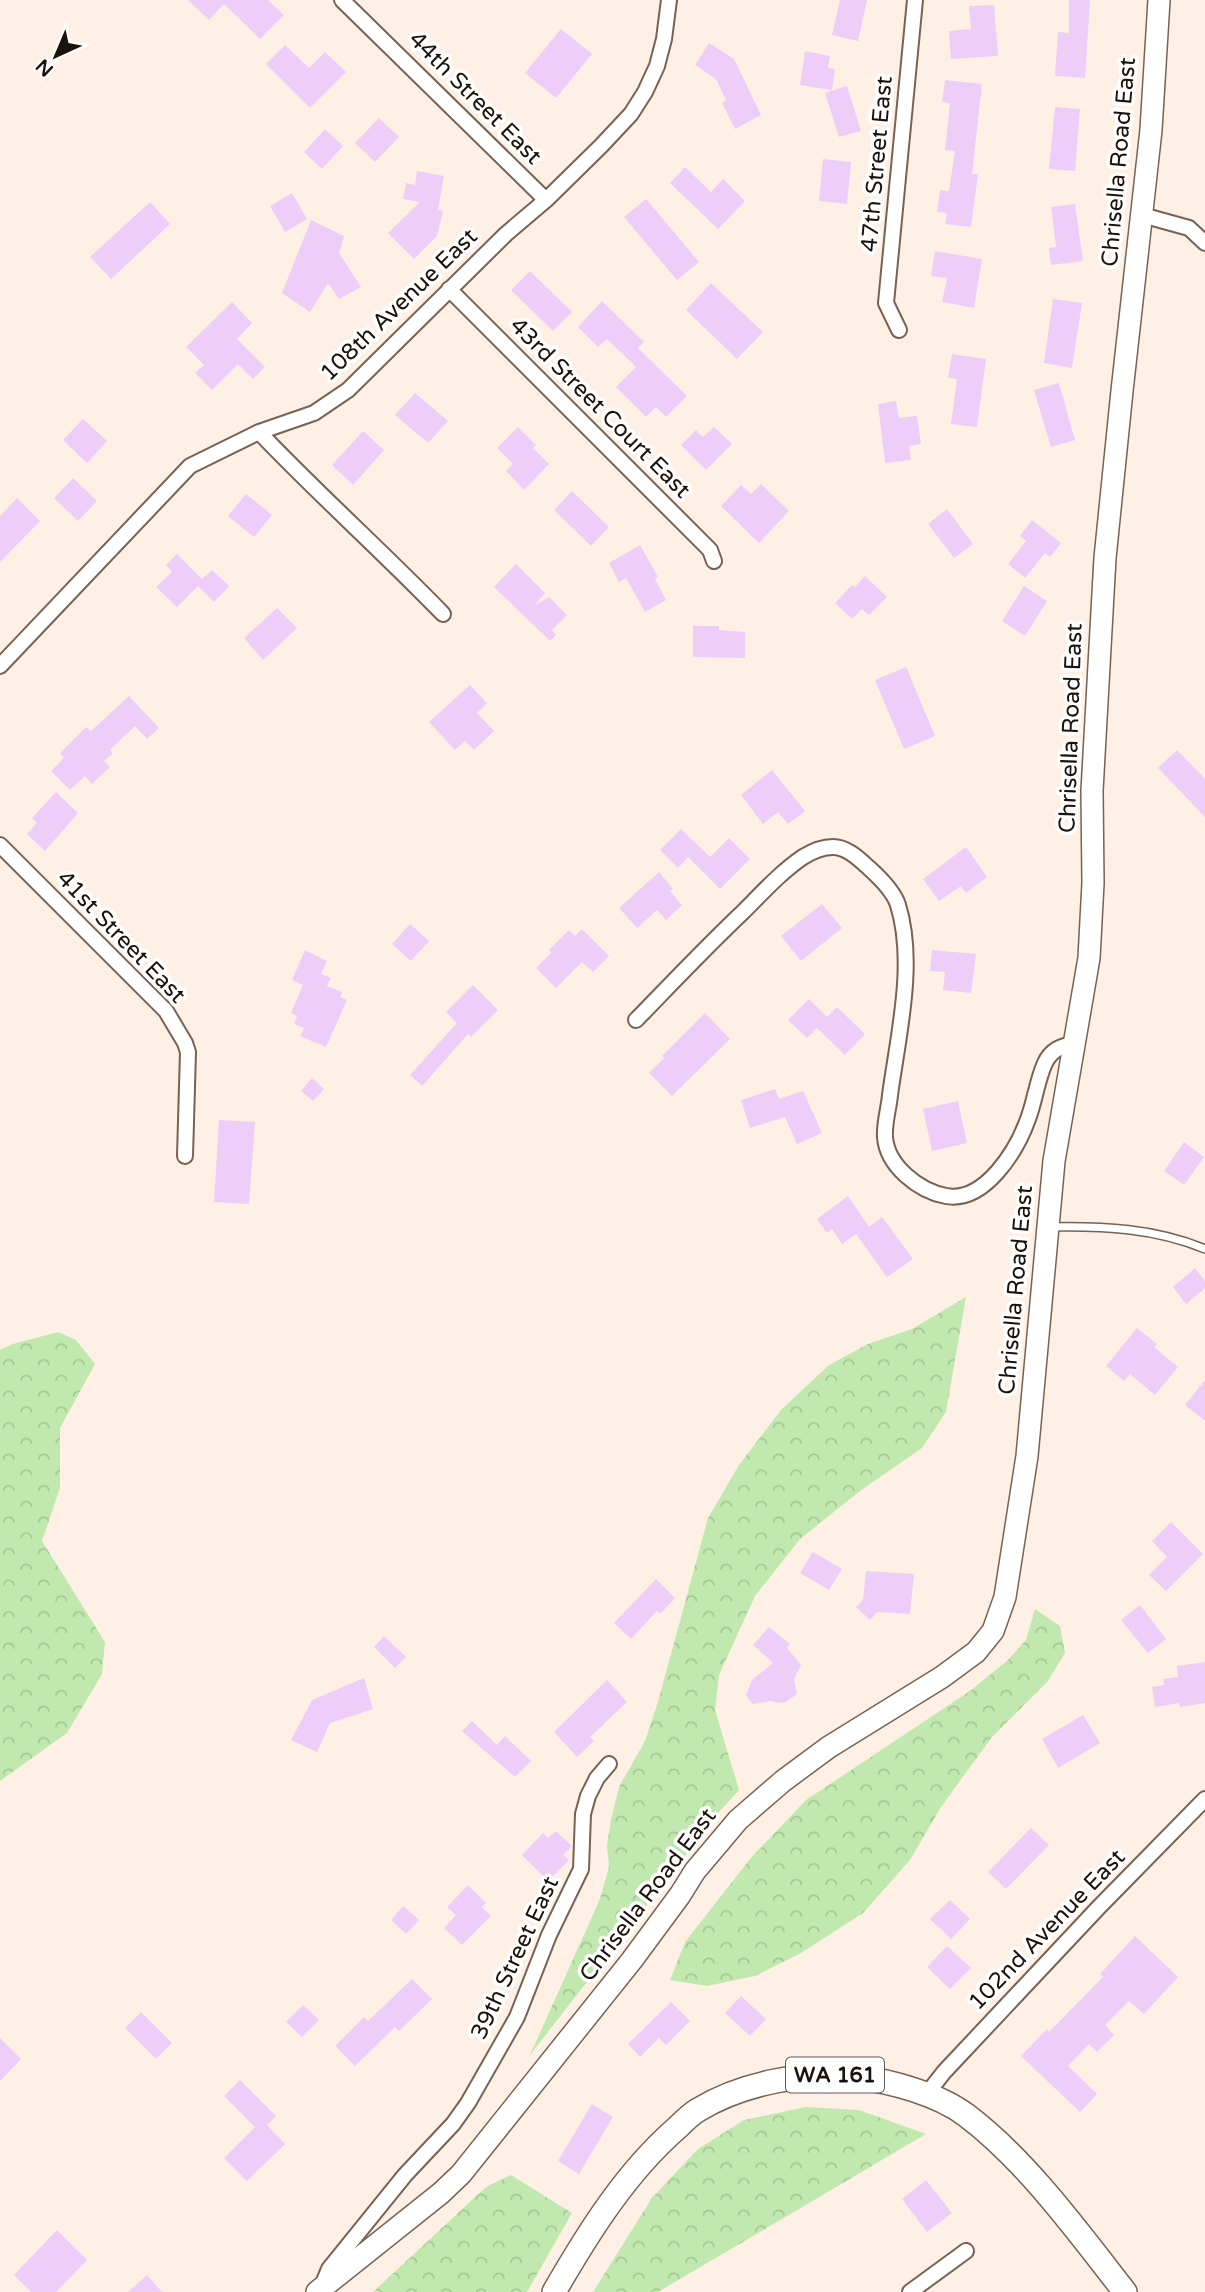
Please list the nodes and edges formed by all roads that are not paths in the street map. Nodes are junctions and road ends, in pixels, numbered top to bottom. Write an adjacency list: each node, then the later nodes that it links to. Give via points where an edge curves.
1 (342, 0): 5 (street, 44th Street East)
2 (670, 0): 5 (street, 108th Avenue East, via 657,66 645,92 631,114)
3 (915, 0): 9 (street, 47th Street East, via 886,303)
4 (1159, 0): 6 (street, Chrisella Road East)
5 (546, 200): 8 (street, 108th Avenue East)
6 (1142, 215): 7 (street, via 1189,228); 16 (street, Chrisella Road East, via 1105,558 1092,791 1089,958)
7 (1205, 243)
8 (449, 289): 10 (street, 108th Avenue East, via 348,390 314,413); 11 (street, 43rd Street Court East, via 710,550)
9 (899, 330)
10 (259, 432): 12 (street); 13 (street, 108th Avenue East, via 190,466)
11 (714, 561)
12 (443, 614)
13 (0, 667)
14 (0, 845): 17 (street, 41st Street East, via 172,1021 188,1052)
15 (636, 1020): 16 (street, via 778,878 804,856 834,847 846,850 874,872 897,903 905,968 885,1136 891,1159 911,1179 947,1196 970,1194 986,1182 1014,1149 1045,1063 1060,1046)
16 (1074, 1044): 18 (street, Chrisella Road East, via 1054,1161)
17 (185, 1156)
18 (1049, 1227): 19 (lane, via 1126,1228); 24 (street, Chrisella Road East, via 1012,1563 998,1620 989,1637 943,1677 829,1747 738,1820 461,2174)
19 (1205, 1249)
20 (609, 1764): 24 (street, 39th Street East, via 597,1777 583,1814 581,1869 517,2017 453,2124 329,2269)
21 (1205, 1799): 22 (street, 102nd Avenue East)
22 (926, 2095): 25 (main road, WA 161, via 873,2079 806,2076 777,2080 697,2110 653,2149 616,2195); 27 (main road, WA 161, via 965,2114 993,2138 1075,2228)
23 (966, 2251): 26 (street)
24 (319, 2290)
25 (554, 2292)
26 (909, 2292)
27 (1125, 2292)

